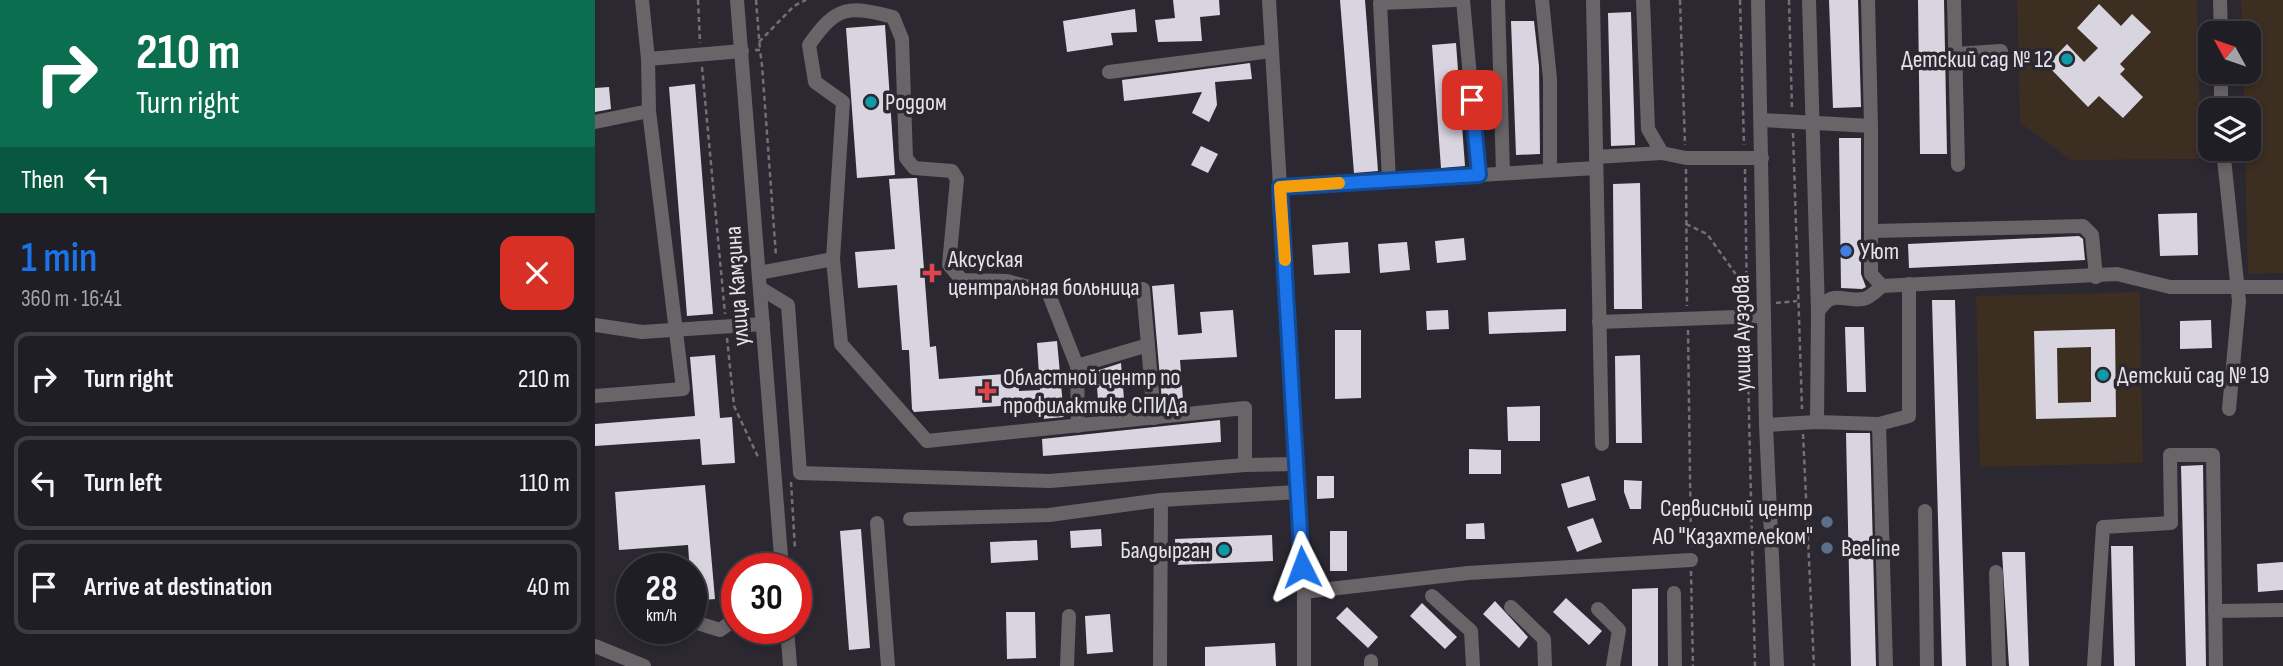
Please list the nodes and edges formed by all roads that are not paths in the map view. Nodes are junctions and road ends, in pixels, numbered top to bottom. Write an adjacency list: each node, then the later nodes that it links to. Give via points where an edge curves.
1 (642, 0): 20 (street)
2 (737, 0): 16 (street, улица Камзина)
3 (1269, 0): 17 (street)
4 (1455, 0): 35 (street, via 1380,3)
5 (1463, 0): 34 (street)
6 (1498, 0): 33 (street)
7 (1542, 0): 32 (street, via 1550,79)
8 (1593, 0): 30 (street)
9 (1643, 0): 27 (street, via 1648,129)
10 (1759, 0): 23 (street, улица Ауэзова)
11 (1809, 0): 25 (street)
12 (1868, 0): 26 (street)
13 (1954, 0): 19 (street)
14 (2220, 0): 15 (street)
15 (2221, 21)
16 (742, 51): 20 (street); 39 (street, улица Камзина)
17 (1272, 51): 21 (street); 36 (street)
18 (2001, 51): 19 (street)
19 (1955, 54): 31 (street)
20 (649, 59): 22 (street)
21 (1109, 72)
22 (649, 111): 24 (street); 52 (street)
23 (1762, 120): 25 (street); 28 (street, улица Ауэзова)
24 (595, 122)
25 (1811, 124): 26 (street); 48 (street)
26 (1871, 126): 37 (street)
27 (1662, 153): 28 (street, via 1674,158); 30 (street)
28 (1762, 158): 47 (street, улица Ауэзова)
29 (2224, 161): 43 (street)
30 (1596, 162): 32 (street); 49 (street)
31 (1958, 165)
32 (1550, 170): 33 (street)
33 (1503, 173): 34 (street)
34 (1479, 175): 35 (street)
35 (1389, 180): 36 (street)
36 (1280, 187): 63 (street)
37 (1873, 231): 40 (street, via 2083,226 2092,235); 42 (street, via 1871,274)
38 (833, 258): 39 (street); 54 (street, via 843,102 815,82 809,45 827,19 859,8 893,17 902,38 906,159 915,168 952,171 957,179 949,265 962,280 1007,281 1048,292); 61 (street, via 841,344 927,441)
39 (759, 273): 45 (street, улица Камзина)
40 (2096, 277): 41 (street); 43 (street, via 2117,274 2169,287)
41 (1909, 284): 42 (street); 59 (street, via 1909,416)
42 (1882, 286): 48 (street, via 1864,299 1834,297)
43 (2238, 286): 44 (street); 56 (street)
44 (2283, 287)
45 (760, 288): 50 (street, улица Камзина); 64 (street, via 787,305 800,474 1050,481)
46 (1143, 289): 53 (street)
47 (1764, 310): 49 (street, via 1747,317); 60 (street, улица Ауэзова)
48 (1818, 312): 58 (street)
49 (1599, 322): 62 (street)
50 (763, 324): 52 (street); 70 (street, улица Камзина)
51 (595, 325): 52 (street, via 642,332)
52 (676, 329): 55 (street, via 683,389)
53 (1148, 345): 54 (street); 57 (street)
54 (1077, 366): 61 (street)
55 (595, 396)
56 (2229, 409)
57 (1154, 418): 61 (street); 64 (street, via 1245,408)
58 (1818, 422): 59 (street); 60 (street)
59 (1878, 424): 94 (street)
60 (1766, 425): 93 (street, улица Ауэзова)
61 (1078, 426)
62 (1602, 444)
63 (1296, 464): 64 (street); 65 (street)
64 (1245, 465)
65 (1298, 492): 66 (street); 73 (street)
66 (1161, 500): 68 (street, via 1049,515); 87 (street)
67 (1925, 511): 95 (street)
68 (910, 519)
69 (877, 523): 85 (street)
70 (781, 553)
71 (1691, 560): 73 (street, via 1468,573)
72 (1996, 572): 96 (street)
73 (1304, 592): 88 (street)
74 (1674, 593): 92 (street)
75 (1432, 596): 89 (street, via 1471,631)
76 (1511, 607): 90 (street, via 1544,639)
77 (1598, 609): 91 (street, via 1619,629)
78 (2283, 610): 79 (street)
79 (2215, 611): 97 (street, via 2213,455 2170,455 2171,523 2103,527); 98 (street)
80 (1069, 616): 86 (street)
81 (792, 644): 84 (street)
82 (595, 646): 83 (street)
83 (644, 666)
84 (790, 666)
85 (888, 666)
86 (1067, 666)
87 (1160, 666)
88 (1304, 666)
89 (1472, 666)
90 (1545, 666)
91 (1613, 666)
92 (1675, 666)
93 (1777, 666)
94 (1886, 666)
95 (1927, 666)
96 (1999, 666)
97 (2094, 666)
98 (2216, 666)

